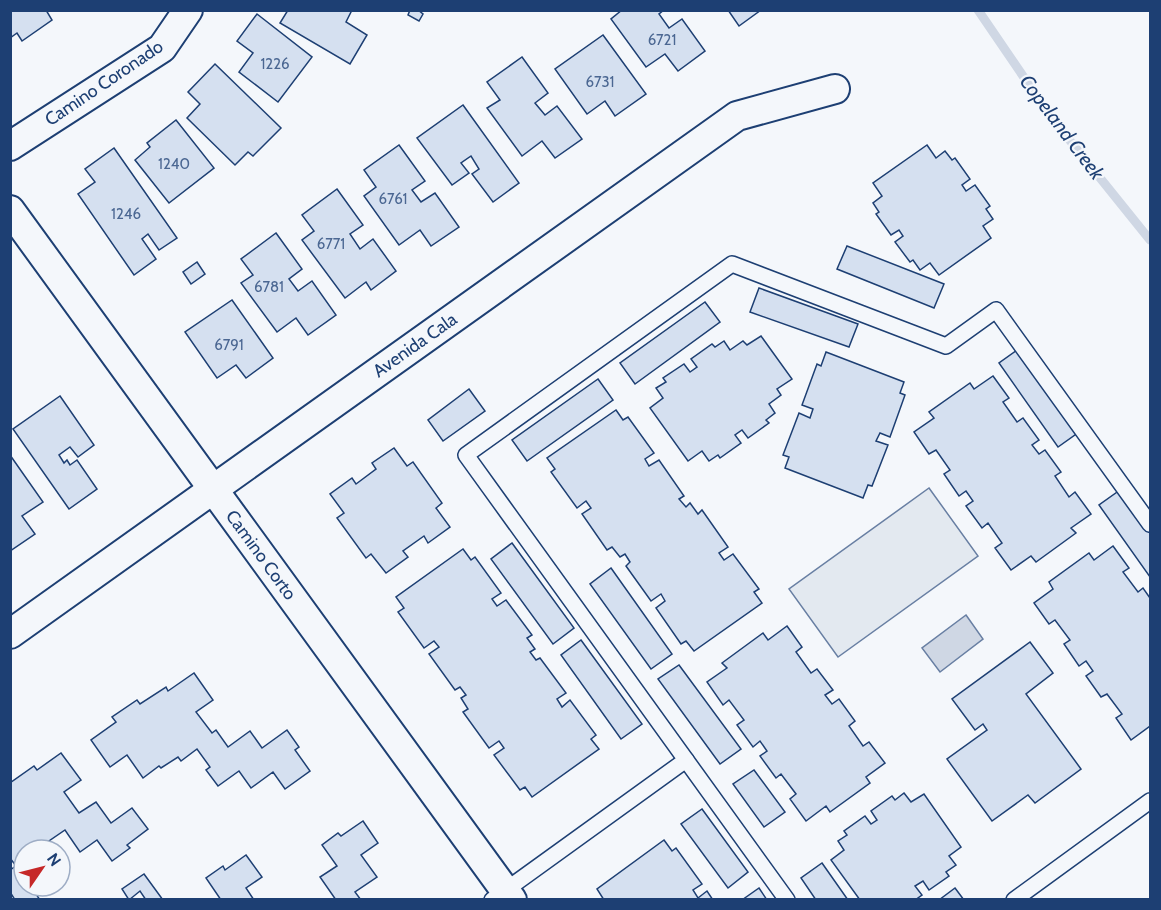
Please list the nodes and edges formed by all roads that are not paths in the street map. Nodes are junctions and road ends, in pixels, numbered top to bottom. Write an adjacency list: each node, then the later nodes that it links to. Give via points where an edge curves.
1 (188, 10): 3 (street, Camino Coronado, via 162,48)
2 (835, 89): 5 (street, Avenida Cala, via 737,116)
3 (10, 146)
4 (10, 210): 5 (street, Camino Corto)
5 (213, 489): 7 (street, Avenida Cala); 10 (street, Camino Corto)
6 (1150, 524): 8 (lane, via 996,310 946,346 732,264 466,455)
7 (10, 634)
8 (686, 760): 10 (lane); 11 (lane)
9 (1150, 801): 12 (lane)
10 (503, 896)
11 (787, 900)
12 (1014, 900)

